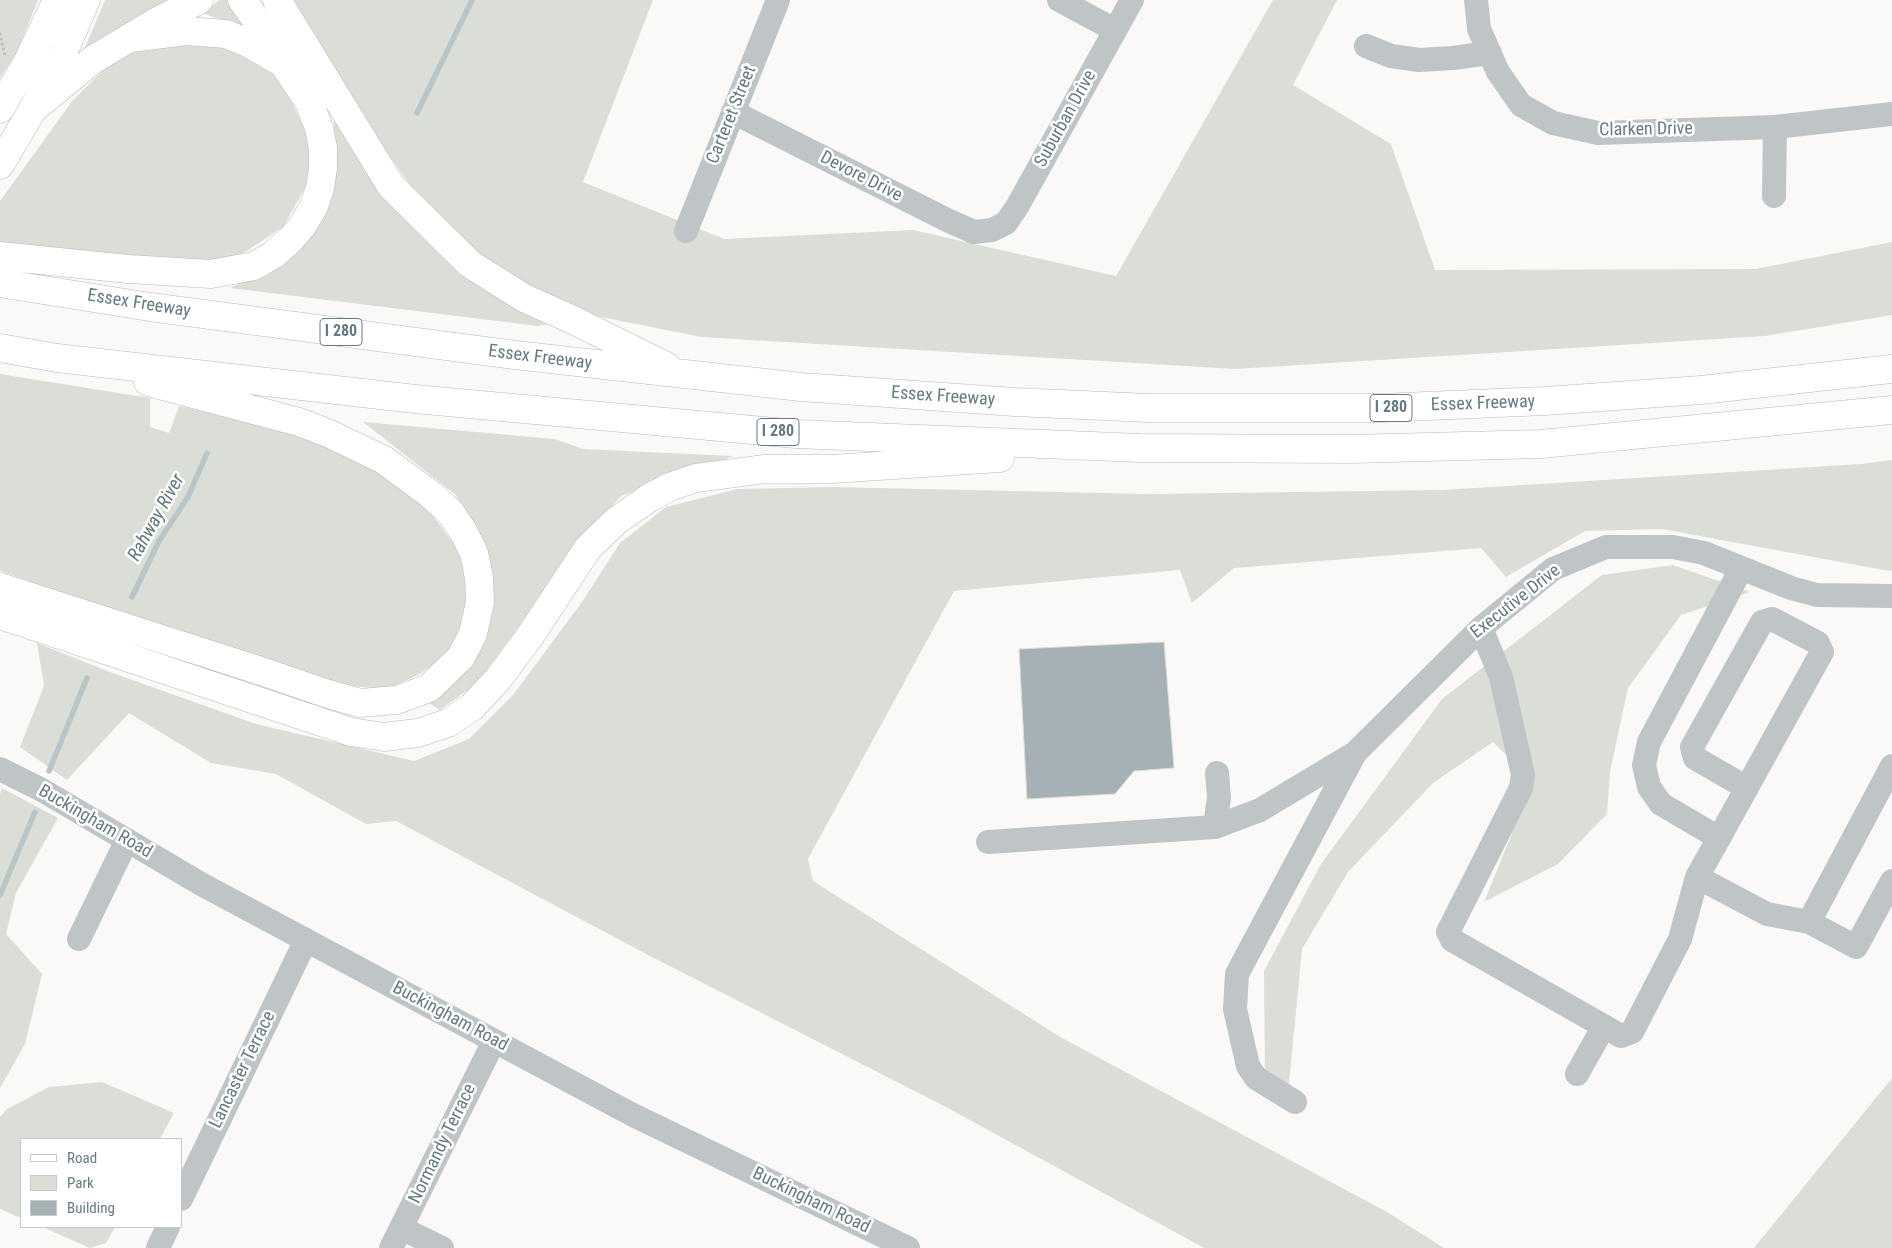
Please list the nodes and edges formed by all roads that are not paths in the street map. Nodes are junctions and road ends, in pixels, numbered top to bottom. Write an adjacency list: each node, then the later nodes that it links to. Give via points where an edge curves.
1 (57, 0): 15 (main road, via 27,63)
2 (86, 0): 16 (main road)
3 (199, 0): 11 (main road)
4 (242, 0): 14 (main road)
5 (277, 0): 29 (main road, via 391,186 470,264 524,298)
6 (778, 0): 17 (street, Carteret Street)
7 (1059, 0): 10 (street)
8 (1132, 0): 10 (street, Suburban Drive)
9 (1476, 0): 13 (street, Clarken Drive, via 1479,29)
10 (1115, 30): 22 (street, Suburban Drive, via 1017,207 1006,223)
11 (130, 38): 14 (main road, via 186,31 226,34); 16 (main road, via 94,59)
12 (1366, 46): 13 (street, via 1391,56 1419,60)
13 (1490, 53): 19 (street, Clarken Drive, via 1498,72 1521,105 1553,123 1598,133)
14 (283, 63): 24 (main road, via 309,102 319,128 323,168 314,206 291,239 273,254 254,266 211,274 158,272)
15 (0, 109)
16 (34, 109): 20 (main road)
17 (733, 112): 22 (street, Devore Drive, via 947,220 974,232); 23 (street, Carteret Street)
18 (1892, 114): 19 (street, Clarken Drive)
19 (1775, 127): 21 (street)
20 (0, 165)
21 (1774, 196)
22 (992, 230)
23 (686, 231)
24 (0, 256)
25 (0, 283): 29 (main road, Essex Freeway / I 280, via 150,307)
26 (0, 348): 27 (main road, I 280)
27 (57, 358): 31 (main road, I 280, via 415,399 796,434); 33 (main road, via 299,422 384,460 450,512 474,553 480,602 473,634 461,657 430,688 397,700 360,703)
28 (1892, 369): 29 (main road, Essex Freeway / I 280, via 1701,390 1545,402 1278,409 1015,402)
29 (683, 375)
30 (1892, 410): 31 (main road, I 280, via 1541,444 1351,449)
31 (1141, 448): 35 (main road, via 832,469 765,469 696,478 672,486 616,521 588,548 530,636 472,707 448,723 418,733 384,736 351,732)
32 (1741, 569): 34 (street, Executive Drive, via 1817,595); 36 (street, Executive Drive, via 1704,553 1674,547 1606,546 1553,569); 43 (street, via 1649,742 1644,765 1650,787 1661,804)
33 (0, 587)
34 (1892, 596)
35 (0, 615)
36 (1481, 628): 37 (street, Executive Drive); 51 (street, via 1500,677 1523,775 1521,788 1448,932 1452,940)
37 (1355, 753): 42 (street, via 1260,810); 54 (street, via 1236,974 1235,1009 1248,1066 1256,1078)
38 (1892, 766): 48 (street)
39 (0, 769): 44 (street, Buckingham Road)
40 (1217, 773): 42 (street, via 1219,797)
41 (1747, 788): 41 (street, via 1695,758 1692,747 1762,622 1772,619 1818,644 1822,652); 43 (street)
42 (1215, 827): 45 (street)
43 (1719, 838): 46 (street)
44 (127, 840): 49 (street); 50 (street, Buckingham Road)
45 (988, 842)
46 (1697, 877): 48 (street, via 1767,914); 51 (street, via 1680,939 1632,1032 1621,1036)
47 (1892, 881): 48 (street, via 1856,947)
48 (1809, 922)
49 (78, 939)
50 (306, 940): 52 (street, Buckingham Road); 55 (street, Lancaster Terrace)
51 (1604, 1026): 53 (street)
52 (494, 1040): 57 (street, Normandy Terrace); 60 (street, Buckingham Road, via 633,1115)
53 (1577, 1074)
54 (1295, 1102)
55 (182, 1197)
56 (168, 1228): 58 (street)
57 (396, 1238): 59 (street)
58 (158, 1248)
59 (442, 1248)
60 (908, 1248)

